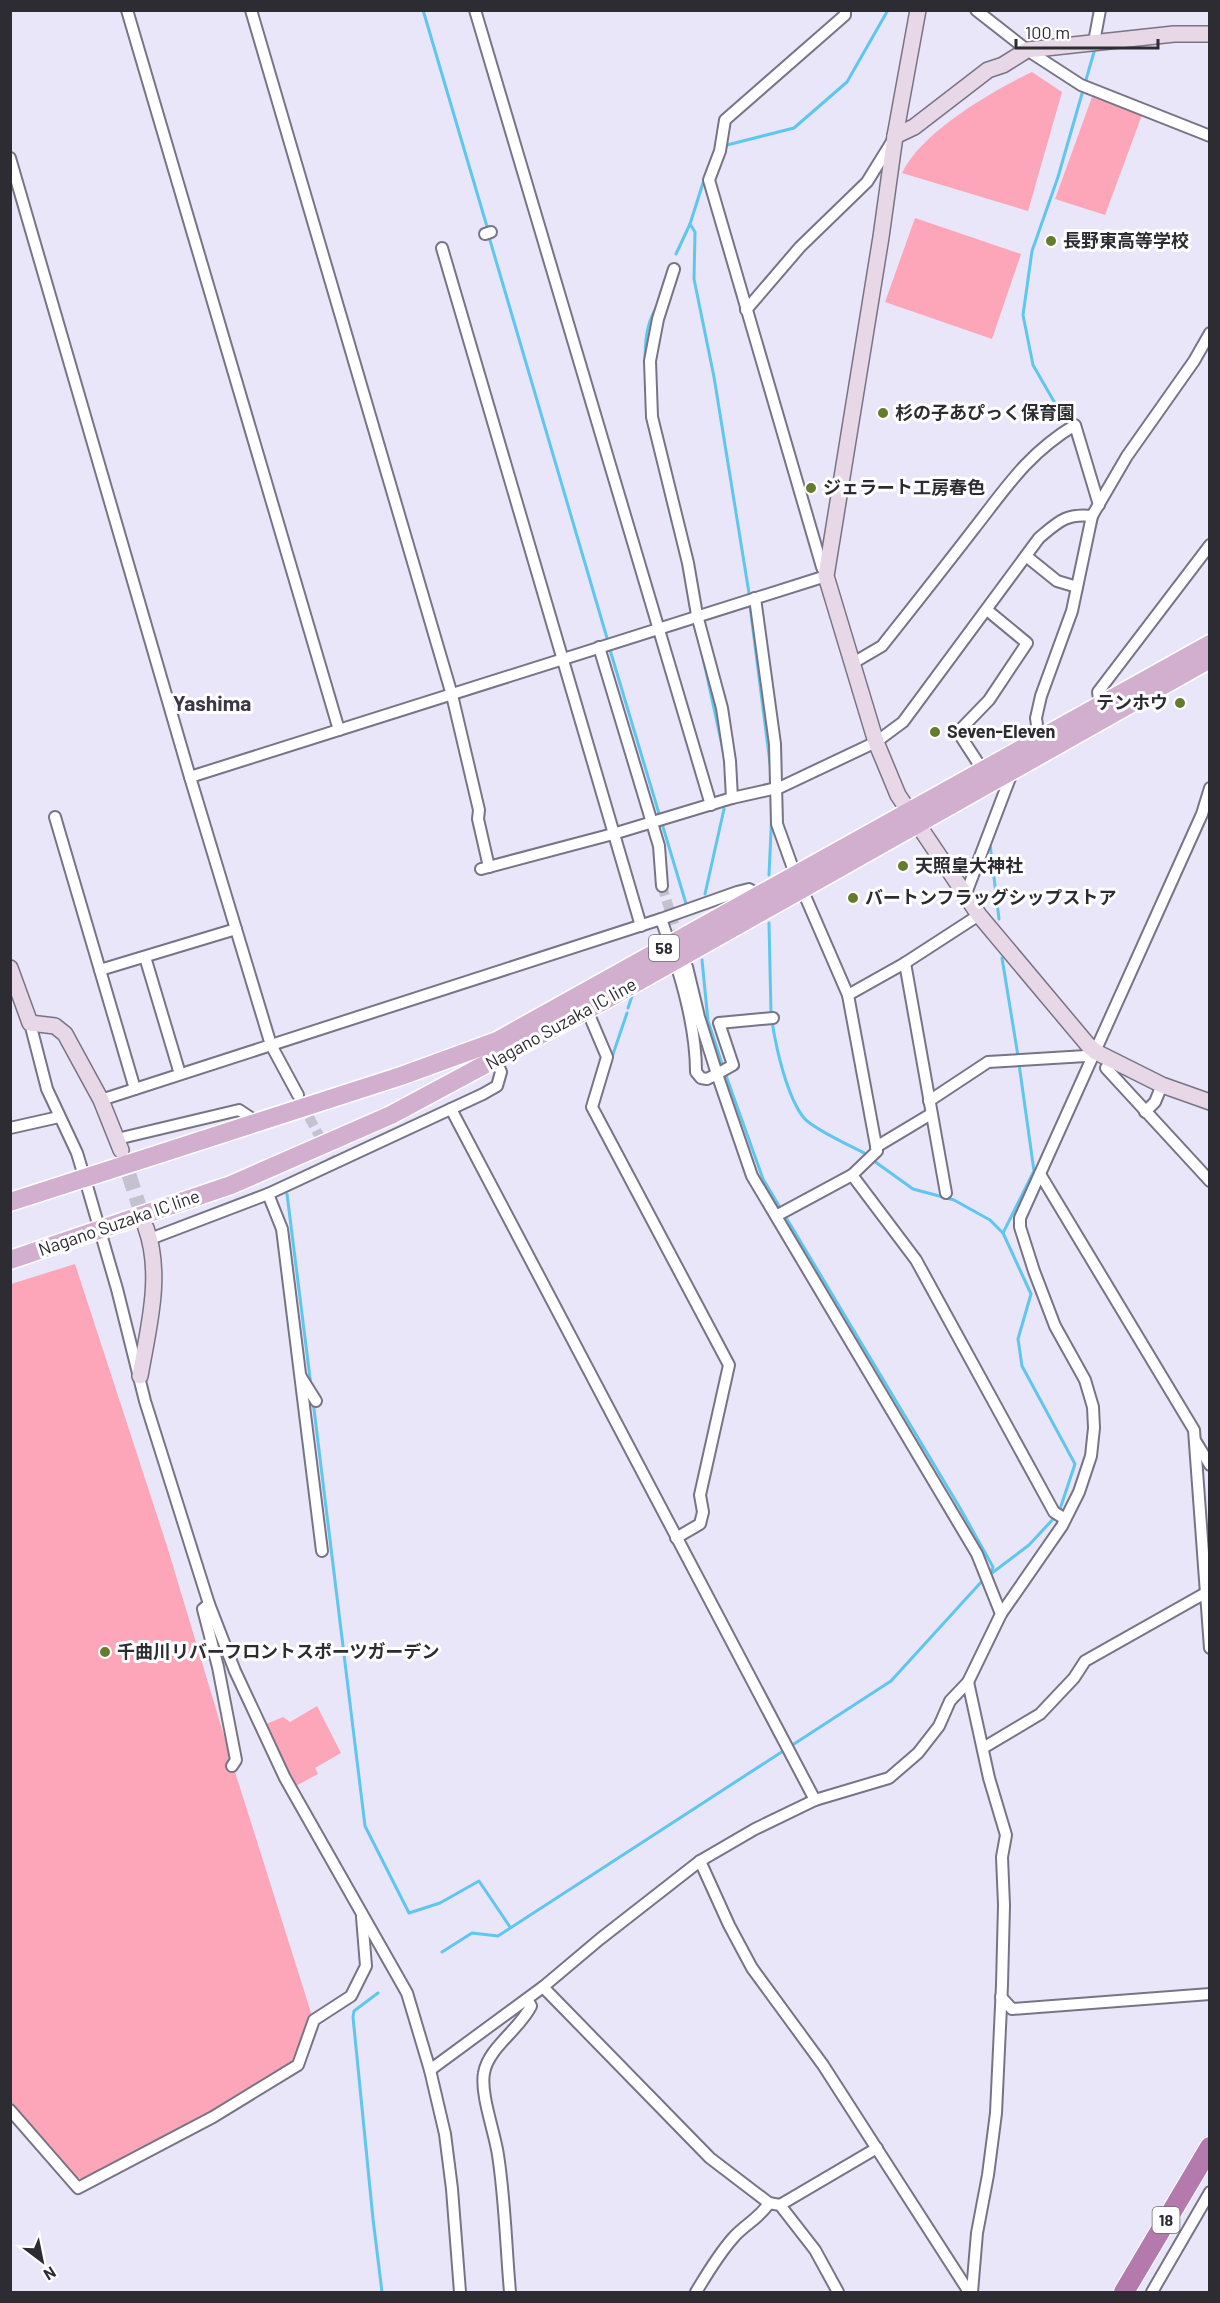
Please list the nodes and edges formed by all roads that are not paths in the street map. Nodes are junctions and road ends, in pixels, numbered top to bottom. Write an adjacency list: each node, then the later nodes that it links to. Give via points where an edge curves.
1 (128, 10): 35 (street)
2 (251, 10): 33 (street)
3 (475, 10): 27 (street)
4 (845, 10): 16 (street, via 845,15 725,120 720,151 709,180)
5 (918, 10): 11 (street)
6 (976, 10): 10 (street)
7 (1100, 10): 9 (street)
8 (1209, 34): 9 (street)
9 (1094, 42): 10 (street)
10 (1027, 50): 11 (street, via 988,70 914,127); 12 (street, via 1084,86)
11 (895, 136): 16 (street, via 867,182 800,247); 22 (street)
12 (1209, 136)
13 (10, 159): 40 (street)
14 (442, 248): 30 (street)
15 (674, 269): 26 (street, via 650,361 652,417)
16 (746, 310): 22 (street)
17 (1209, 333): 18 (street)
18 (1099, 505): 19 (street); 32 (street, via 1075,425 1035,453 882,646)
19 (1092, 516): 21 (street, via 1076,514 1059,521); 23 (street)
20 (1209, 545): 34 (street, via 1098,692)
21 (1026, 556): 23 (street, via 1057,581); 25 (street)
22 (826, 576): 24 (street); 32 (street)
23 (1077, 587): 36 (street, via 1041,696 1036,718)
24 (755, 598): 26 (street); 41 (street, via 775,744)
25 (987, 610): 37 (street, via 903,722); 38 (street, via 1027,642 989,700 958,732)
26 (697, 615): 27 (street); 43 (street, via 722,708)
27 (658, 628): 29 (street); 44 (street)
28 (1209, 644): 34 (main road, Nagano Suzaka IC line / 58)
29 (599, 647): 30 (street); 47 (street)
30 (561, 658): 33 (street); 48 (street)
31 (1209, 659): 39 (main road, Nagano Suzaka IC line / 58)
32 (853, 663): 37 (street)
33 (452, 695): 35 (street); 48 (street, via 485,868)
34 (1100, 705): 36 (main road, Nagano Suzaka IC line / 58)
35 (339, 730): 40 (street)
36 (1039, 740): 38 (main road, Nagano Suzaka IC line / 58)
37 (876, 742): 41 (street); 46 (street, via 898,795)
38 (982, 769): 46 (main road, Nagano Suzaka IC line / 58)
39 (1013, 770): 46 (main road, Nagano Suzaka IC line / 58); 52 (street)
40 (190, 777): 56 (street)
41 (776, 788): 43 (street); 49 (street, via 777,824)
42 (1209, 788): 67 (street, via 1202,814)
43 (732, 798): 44 (street)
44 (711, 805): 47 (street)
45 (55, 817): 61 (street)
46 (914, 818): 49 (main road, Nagano Suzaka IC line / 58); 52 (street)
47 (658, 820): 48 (street); 50 (street)
48 (613, 834): 55 (street)
49 (799, 882): 51 (main road, Nagano Suzaka IC line / 58); 58 (main road, Nagano Suzaka IC line / 58); 62 (street)
50 (662, 886)
51 (759, 895): 54 (street, via 749,889); 58 (main road, Nagano Suzaka IC line / 58)
52 (965, 896): 53 (street)
53 (979, 915): 59 (street); 67 (street, via 1088,1045)
54 (661, 919): 55 (street); 58 (street)
55 (641, 926): 66 (street)
56 (236, 929): 57 (street); 66 (street)
57 (145, 957): 61 (street); 71 (street)
58 (678, 957): 63 (main road, Nagano Suzaka IC line / 58); 70 (street, via 694,990 699,1017); 70 (street, via 696,1047 696,1072 707,1079); 82 (main road, Nagano Suzaka IC line / 58, via 496,1041)
59 (905, 963): 62 (street); 76 (street)
60 (10, 968): 65 (street)
61 (100, 970): 73 (street)
62 (849, 995): 85 (street)
63 (587, 1010): 68 (main road, Nagano Suzaka IC line / 58); 103 (street, via 608,1057 591,1107 729,1365 700,1495 700,1524)
64 (772, 1019): 70 (street, via 719,1023 733,1065)
65 (30, 1023): 75 (street, via 55,1026 65,1034); 81 (street, via 47,1089)
66 (271, 1044): 71 (street); 74 (street)
67 (1091, 1054): 72 (street); 76 (street, via 988,1062); 86 (street)
68 (496, 1061): 78 (street, via 501,1072 497,1086); 94 (main road, Nagano Suzaka IC line / 58, via 391,1115 299,1156 231,1185)
69 (1106, 1068): 79 (street)
70 (722, 1071): 93 (street, via 752,1176)
71 (180, 1074): 73 (street)
72 (1162, 1084): 77 (street); 79 (street, via 1155,1102)
73 (135, 1089): 75 (street)
74 (298, 1095)
75 (101, 1100): 84 (street)
76 (928, 1101): 80 (street)
77 (1209, 1102)
78 (451, 1109): 91 (street); 103 (street)
79 (1145, 1112): 89 (street)
80 (931, 1114): 85 (street); 90 (street)
81 (59, 1117): 83 (street); 88 (street, via 77,1154)
82 (257, 1122): 84 (street, via 239,1110); 88 (main road, Nagano Suzaka IC line / 58)
83 (10, 1128)
84 (119, 1144)
85 (876, 1147): 87 (street, via 877,1151)
86 (1041, 1174): 100 (street, via 1194,1431); 102 (street, via 1020,1218 1020,1227 1055,1326 1085,1380 1093,1407 1091,1456 1079,1492)
87 (852, 1175): 93 (street); 102 (street, via 916,1260)
88 (80, 1179): 92 (main road, Nagano Suzaka IC line / 58); 94 (street)
89 (1209, 1181)
90 (946, 1192)
91 (268, 1194): 95 (street); 97 (street, via 282,1229)
92 (10, 1202)
93 (782, 1213): 107 (street, via 972,1544)
94 (96, 1232): 96 (main road, Nagano Suzaka IC line / 58); 98 (street)
95 (148, 1233): 98 (street, via 153,1282)
96 (10, 1260)
97 (300, 1374): 99 (street); 104 (street)
98 (140, 1376): 106 (street)
99 (316, 1401)
100 (1194, 1439): 101 (street); 105 (street)
101 (1209, 1465)
102 (1060, 1516): 107 (street)
103 (676, 1538): 112 (street)
104 (322, 1551)
105 (1208, 1591): 108 (street); 110 (street, via 1084,1661 1074,1678 1040,1714)
106 (209, 1604): 111 (street, via 203,1609 224,1694 236,1760); 114 (street, via 234,1671 285,1778)
107 (1001, 1614): 109 (street)
108 (1209, 1648)
109 (968, 1682): 110 (street); 112 (street, via 950,1701 930,1739 902,1768 889,1778)
110 (983, 1748): 117 (street, via 1006,1835 1002,1857)
111 (232, 1766)
112 (815, 1800): 113 (street)
113 (700, 1861): 115 (street); 122 (street, via 752,1968)
114 (362, 1914): 119 (street, via 406,1993); 120 (street, via 366,1966 351,1996 314,2020 298,2065 213,2117 78,2188)
115 (543, 1987): 118 (street); 124 (street, via 710,2157)
116 (1209, 1994): 117 (street, via 1012,2009)
117 (1001, 1997): 129 (street, via 996,2113)
118 (527, 1999): 119 (street); 126 (street, via 531,2006 525,2018 492,2055 484,2073 498,2154)
119 (430, 2070): 125 (street, via 445,2134)
120 (10, 2110)
121 (1209, 2147): 130 (highway, 18)
122 (877, 2148): 124 (street); 129 (street)
123 (1209, 2193): 131 (street)
124 (775, 2204): 127 (street, via 733,2237); 128 (street, via 815,2250)
125 (460, 2292)
126 (510, 2292)
127 (696, 2292)
128 (838, 2292)
129 (970, 2292)
130 (1124, 2292)
131 (1152, 2292)

